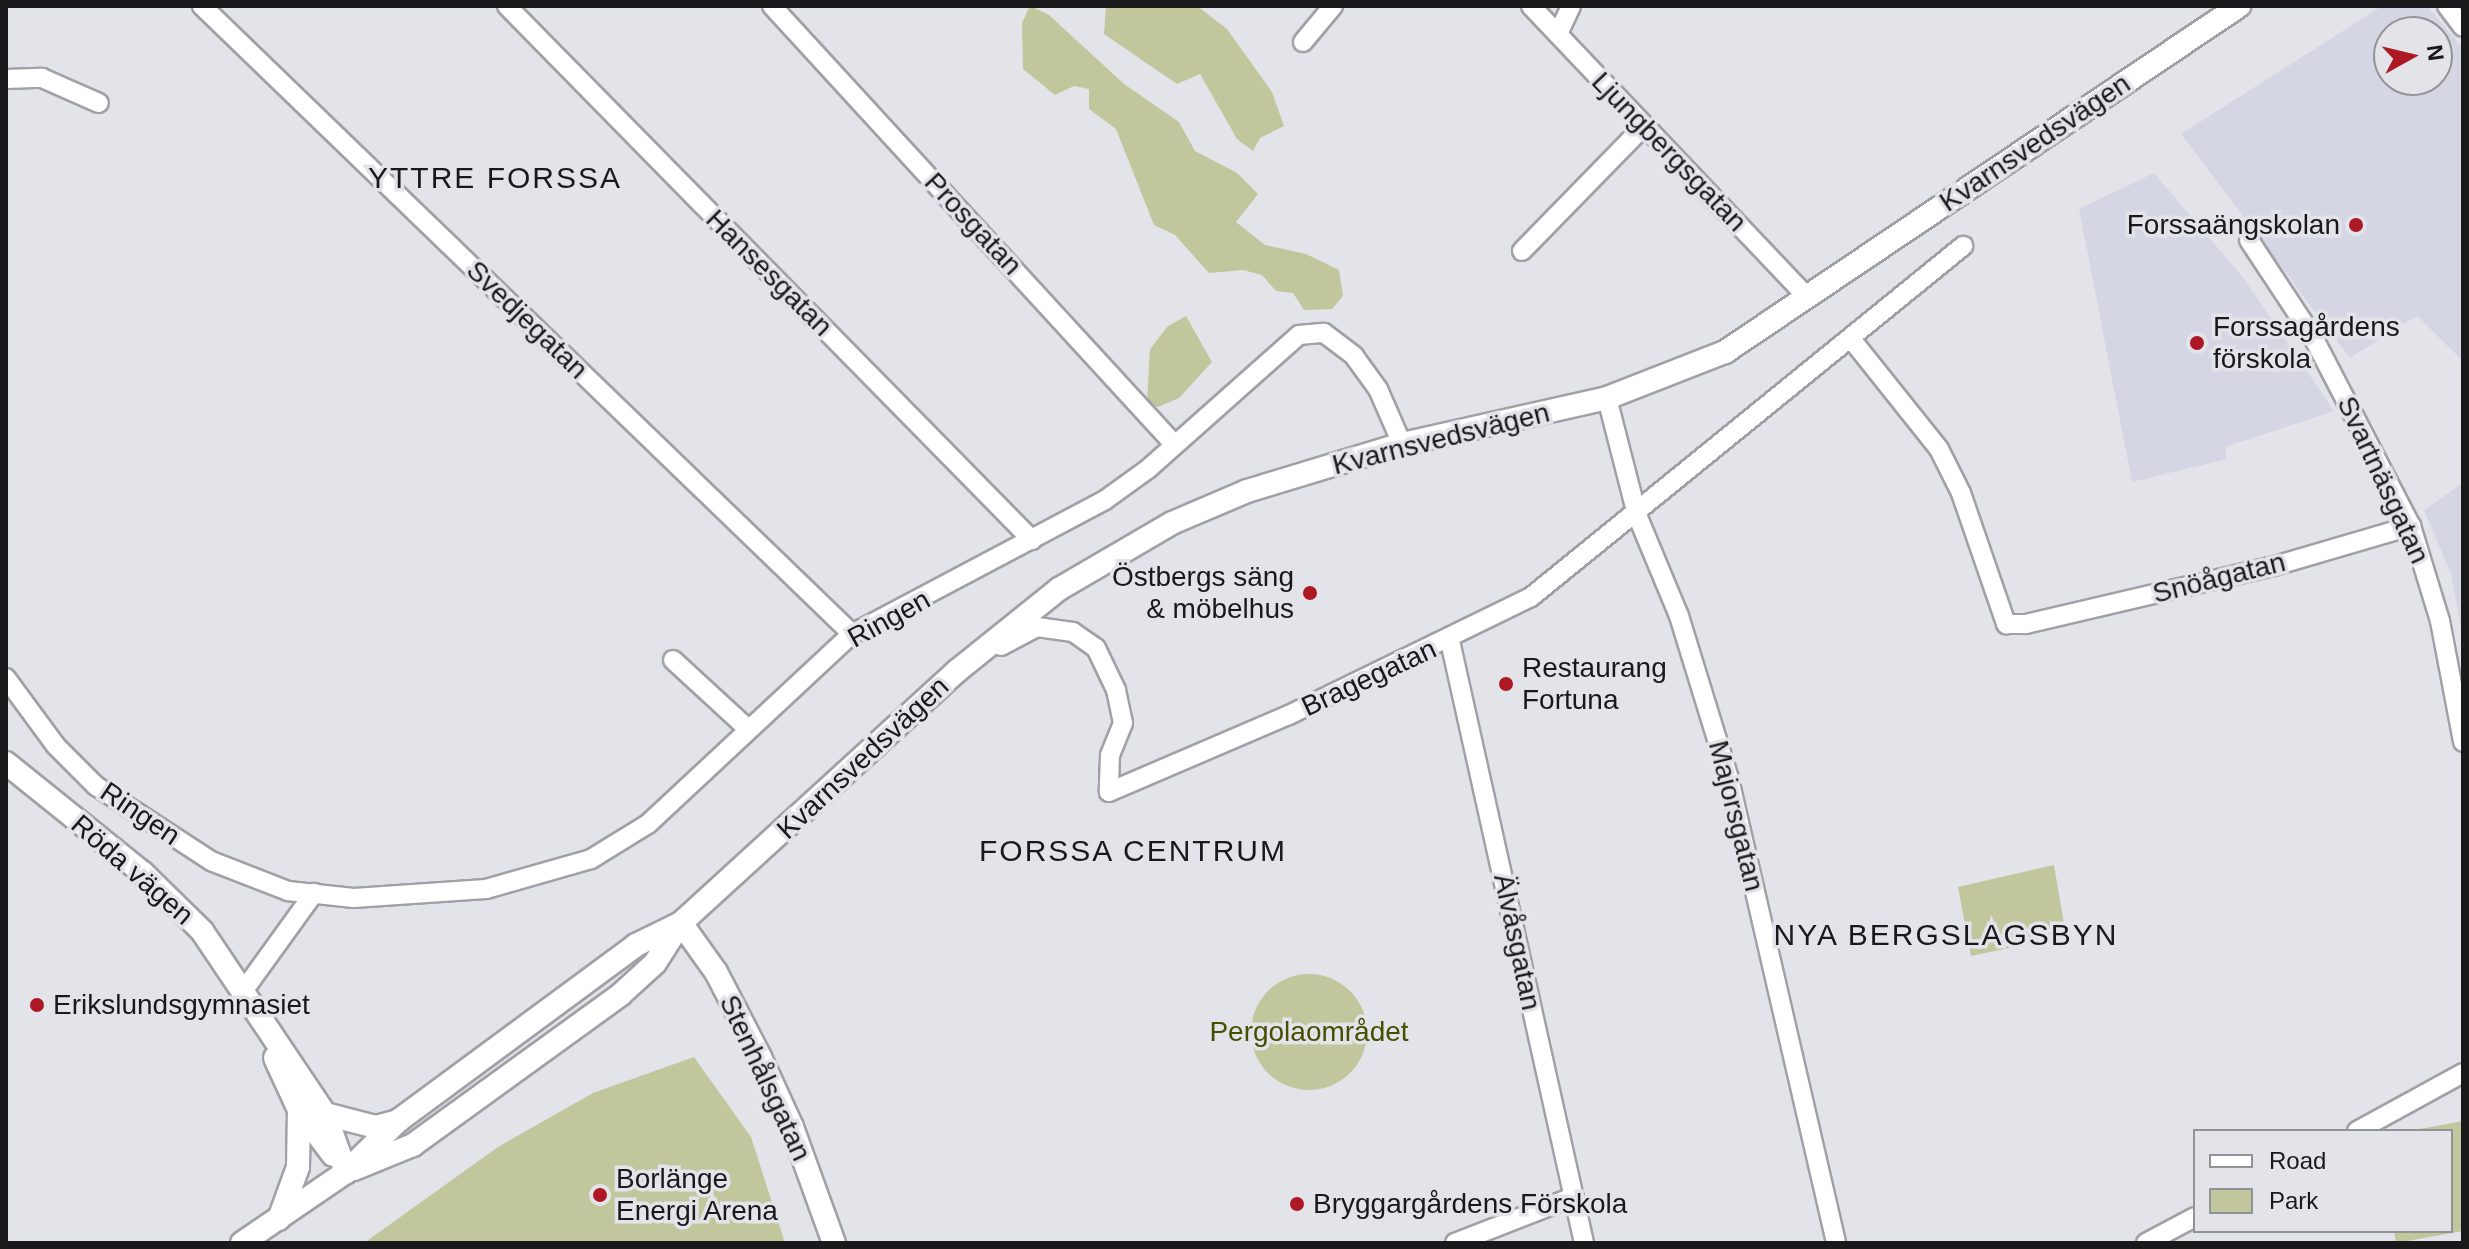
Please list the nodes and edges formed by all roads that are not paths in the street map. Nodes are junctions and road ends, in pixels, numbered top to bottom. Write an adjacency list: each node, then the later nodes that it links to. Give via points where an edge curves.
1 (202, 6): 26 (street, Svedjegatan)
2 (507, 6): 25 (street, Hansesgatan)
3 (772, 6): 21 (street, Prosgatan)
4 (1333, 6): 11 (street)
5 (1531, 6): 10 (street, Ljungbergsgatan)
6 (1571, 6): 10 (street)
7 (2239, 6): 18 (street, Kvarnsvedsvägen)
8 (2447, 6): 9 (street)
9 (2463, 27)
10 (1558, 34): 14 (street, Ljungbergsgatan)
11 (1303, 42)
12 (6, 79): 13 (street, via 42,78)
13 (99, 103)
14 (1643, 127): 17 (street); 18 (street, Ljungbergsgatan)
15 (2249, 240): 24 (street, Svartnäsgatan, via 2313,337)
16 (1963, 246): 19 (street, Bragegatan)
17 (1522, 251)
18 (1807, 297): 20 (street, Kvarnsvedsvägen, via 1725,352)
19 (1852, 340): 23 (street, Bragegatan); 24 (street, Snöågatan, via 1939,449 1961,493 2006,624 2026,624 2274,566)
20 (1607, 398): 22 (street, Kvarnsvedsvägen); 23 (street, Majorsgatan)
21 (1173, 443): 22 (street, Ringen, via 1288,342 1311,332 1324,333 1354,356 1378,389); 25 (street, Ringen, via 1105,500)
22 (1402, 444): 29 (street, Kvarnsvedsvägen, via 1247,491 1172,523 1059,589)
23 (1637, 515): 27 (street, Bragegatan, via 1531,597); 50 (street, Majorsgatan, via 1679,616 1729,779)
24 (2411, 526): 32 (street, Svartnäsgatan, via 2440,621)
25 (1032, 540): 26 (street, Ringen)
26 (852, 634): 31 (street, Ringen)
27 (1450, 641): 29 (street, Bragegatan, via 1109,792 1110,755 1123,723 1116,690 1096,648 1073,632 1037,627); 43 (street, Älvåsgatan)
28 (673, 660): 31 (street)
29 (957, 671): 35 (street, Kvarnsvedsvägen)
30 (6, 678): 34 (street, Ringen, via 56,746 96,786 148,823 211,861 288,891)
31 (748, 729): 34 (street, Ringen, via 648,824 591,859 537,877 462,892 354,898)
32 (2463, 742)
33 (6, 763): 36 (street, Röda vägen, via 143,873 202,931)
34 (314, 893): 36 (street)
35 (681, 923): 40 (street, Kvarnsvedsvägen, via 636,945); 42 (street, Kvarnsvedsvägen, via 655,963 620,995 413,1145); 47 (street, Stenhålsgatan, via 716,972 760,1057)
36 (244, 990): 38 (street, Röda vägen); 39 (street, Röda vägen)
37 (2463, 1073): 41 (street)
38 (299, 1110): 42 (street, Röda vägen); 45 (street, via 298,1167)
39 (325, 1114): 40 (street, via 376,1127); 42 (street, Röda vägen)
40 (399, 1120): 42 (street, Kvarnsvedsvägen)
41 (2361, 1129)
42 (346, 1172): 45 (street, Kvarnsvedsvägen)
43 (1573, 1197): 48 (street); 49 (street, Älvåsgatan)
44 (2193, 1218): 51 (street)
45 (279, 1219): 46 (street, Kvarnsvedsvägen)
46 (242, 1243)
47 (834, 1243)
48 (1455, 1243)
49 (1584, 1243)
50 (1836, 1243)
51 (2146, 1243)

